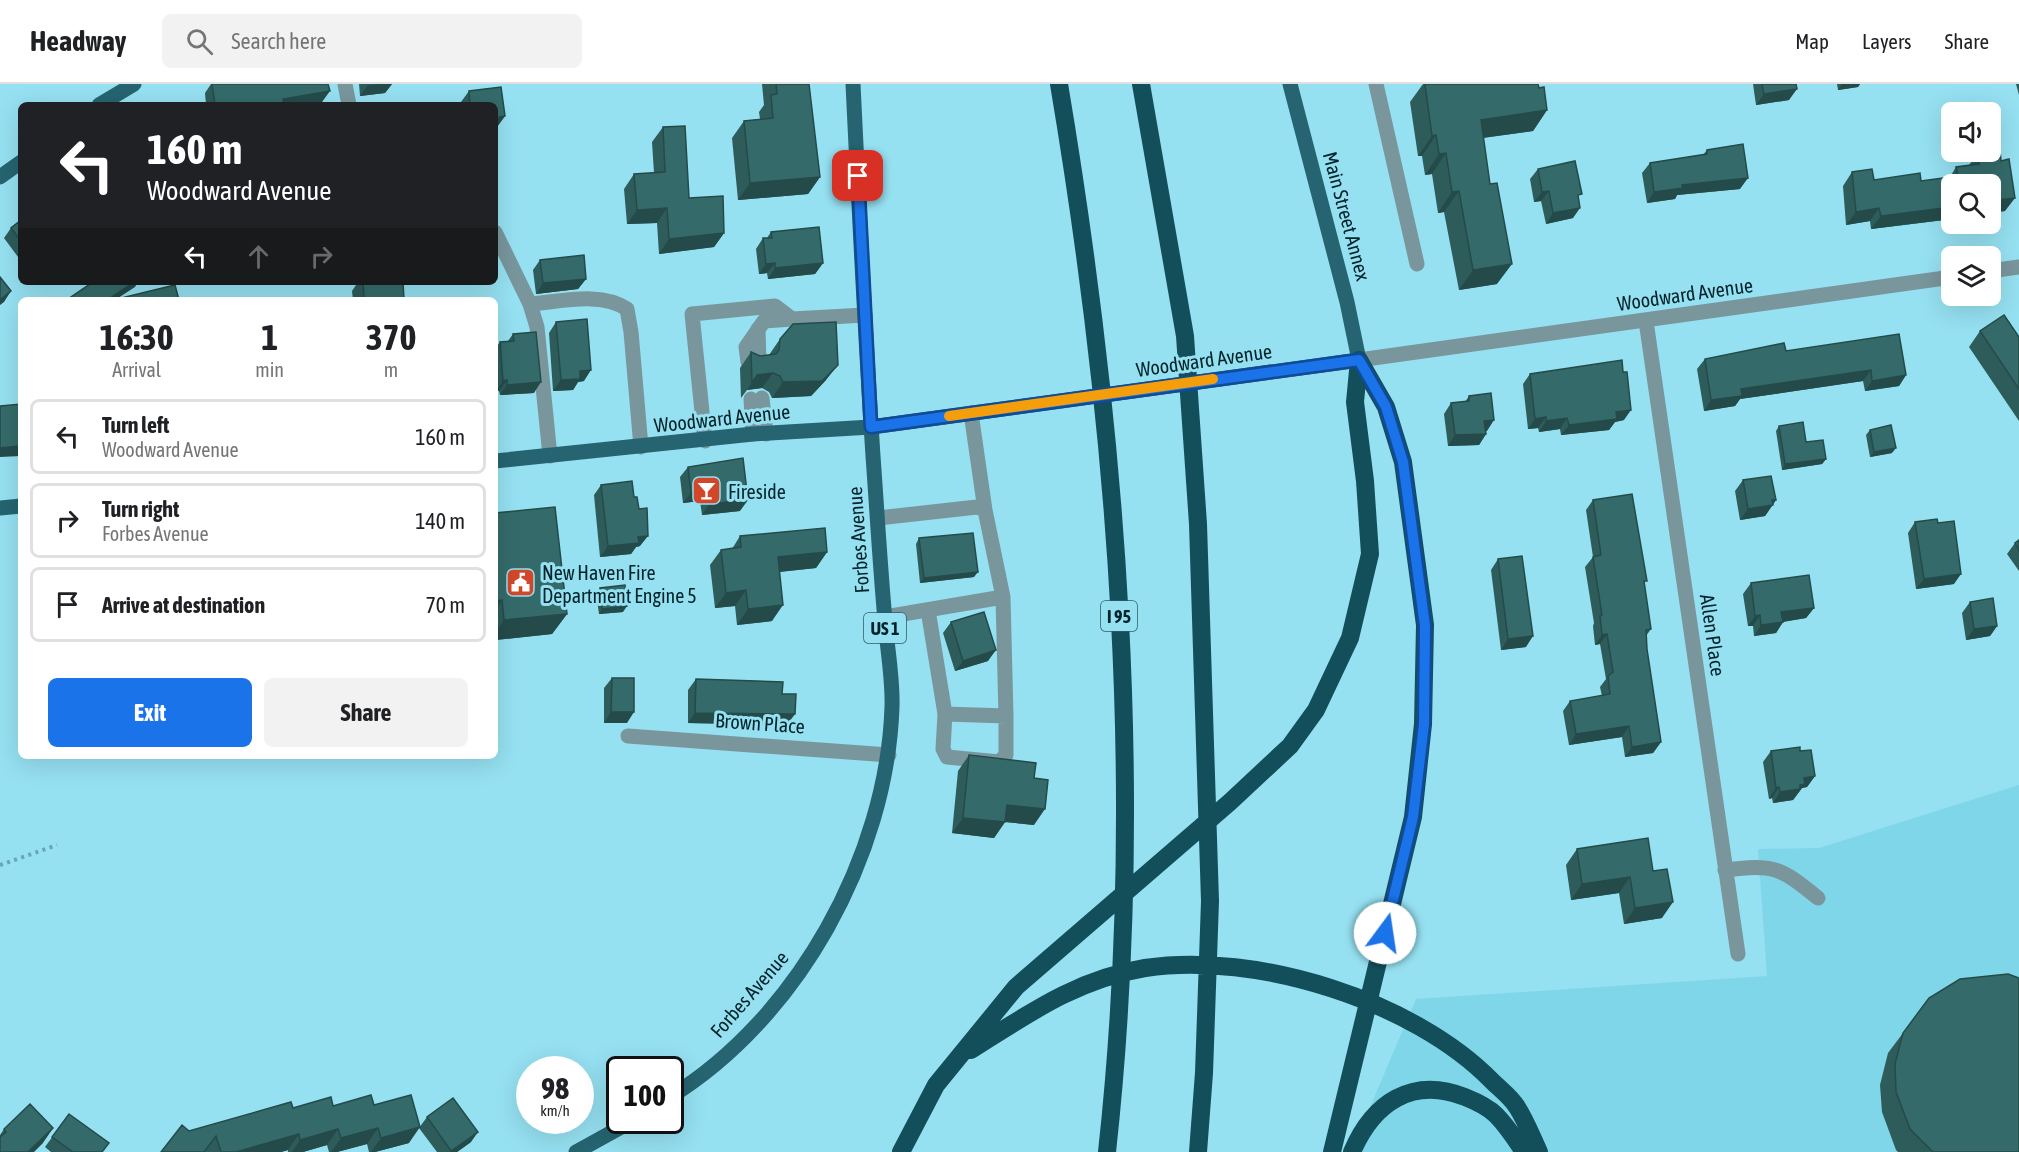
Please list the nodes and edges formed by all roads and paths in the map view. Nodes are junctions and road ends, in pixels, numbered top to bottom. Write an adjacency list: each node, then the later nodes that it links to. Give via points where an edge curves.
1 (134, 84): 8 (main road)
2 (345, 84): 9 (street)
3 (853, 84): 18 (main road, Forbes Avenue / US 1)
4 (1059, 84): 53 (highway, I 95, via 1098,344 1119,607 1123,871)
5 (1140, 84): 54 (highway, via 1185,336 1198,524 1210,901)
6 (1290, 84): 21 (main road, Main Street Annex)
7 (1376, 84): 13 (street)
8 (104, 102)
9 (348, 102)
10 (18, 164): 11 (main road)
11 (0, 177)
12 (498, 238): 17 (street)
13 (1417, 264)
14 (2019, 267): 15 (street)
15 (2001, 269)
16 (1941, 279): 20 (street, Woodward Avenue)
17 (530, 304): 28 (street, via 615,301 627,309); 29 (street, via 538,338)
18 (865, 315): 19 (street); 25 (main road, Forbes Avenue / US 1)
19 (792, 319): 22 (street, via 764,321 746,347); 27 (street, via 775,306 693,314)
20 (1646, 321): 21 (street, Woodward Avenue); 44 (street, Allen Place)
21 (1359, 360): 24 (main road, Woodward Avenue); 47 (highway, via 1386,407 1403,462 1425,626 1424,724 1413,817); 48 (highway, via 1355,402 1370,554 1350,638 1316,710 1290,746 1230,802 1016,987)
22 (753, 362)
23 (756, 399): 26 (street)
24 (971, 413): 25 (main road, Woodward Avenue); 33 (street)
25 (871, 427): 26 (main road, Woodward Avenue); 34 (main road, Forbes Avenue / US 1)
26 (759, 434): 27 (main road, Woodward Avenue)
27 (705, 441): 28 (main road, Woodward Avenue)
28 (641, 447): 29 (main road, Woodward Avenue)
29 (550, 456): 30 (main road, Woodward Avenue)
30 (498, 461)
31 (18, 506): 32 (main road)
32 (0, 508)
33 (985, 510): 34 (street, via 977,507); 35 (street)
34 (878, 518): 37 (main road, Forbes Avenue / US 1)
35 (1003, 597): 36 (street); 39 (street)
36 (928, 610): 37 (street); 38 (street)
37 (885, 617): 41 (main road, Forbes Avenue / US 1, via 892,704)
38 (945, 714): 39 (street); 39 (street, via 946,757 999,762 1006,755)
39 (1006, 716)
40 (628, 736): 41 (street, Brown Place)
41 (889, 755): 49 (main road, Forbes Avenue / US 1, via 863,853 831,922 796,978 745,1037)
42 (57, 845): 43 (path)
43 (0, 865)
44 (1725, 870): 45 (street, via 1759,866 1777,869); 46 (street, Allen Place)
45 (1818, 898)
46 (1738, 954)
47 (1368, 1002): 48 (highway, via 1298,980 1224,965 1146,968 1092,982 1051,999); 55 (highway); 58 (highway, via 1428,1030 1478,1066 1517,1106)
48 (957, 1059): 52 (highway, via 936,1085)
49 (684, 1089)
50 (609, 1134): 51 (main road)
51 (576, 1152)
52 (901, 1152)
53 (1107, 1152)
54 (1198, 1152)
55 (1332, 1152)
56 (1352, 1152): 57 (highway, via 1373,1114 1402,1095 1422,1089 1453,1093 1484,1107 1496,1115)
57 (1524, 1152)
58 (1539, 1152)

